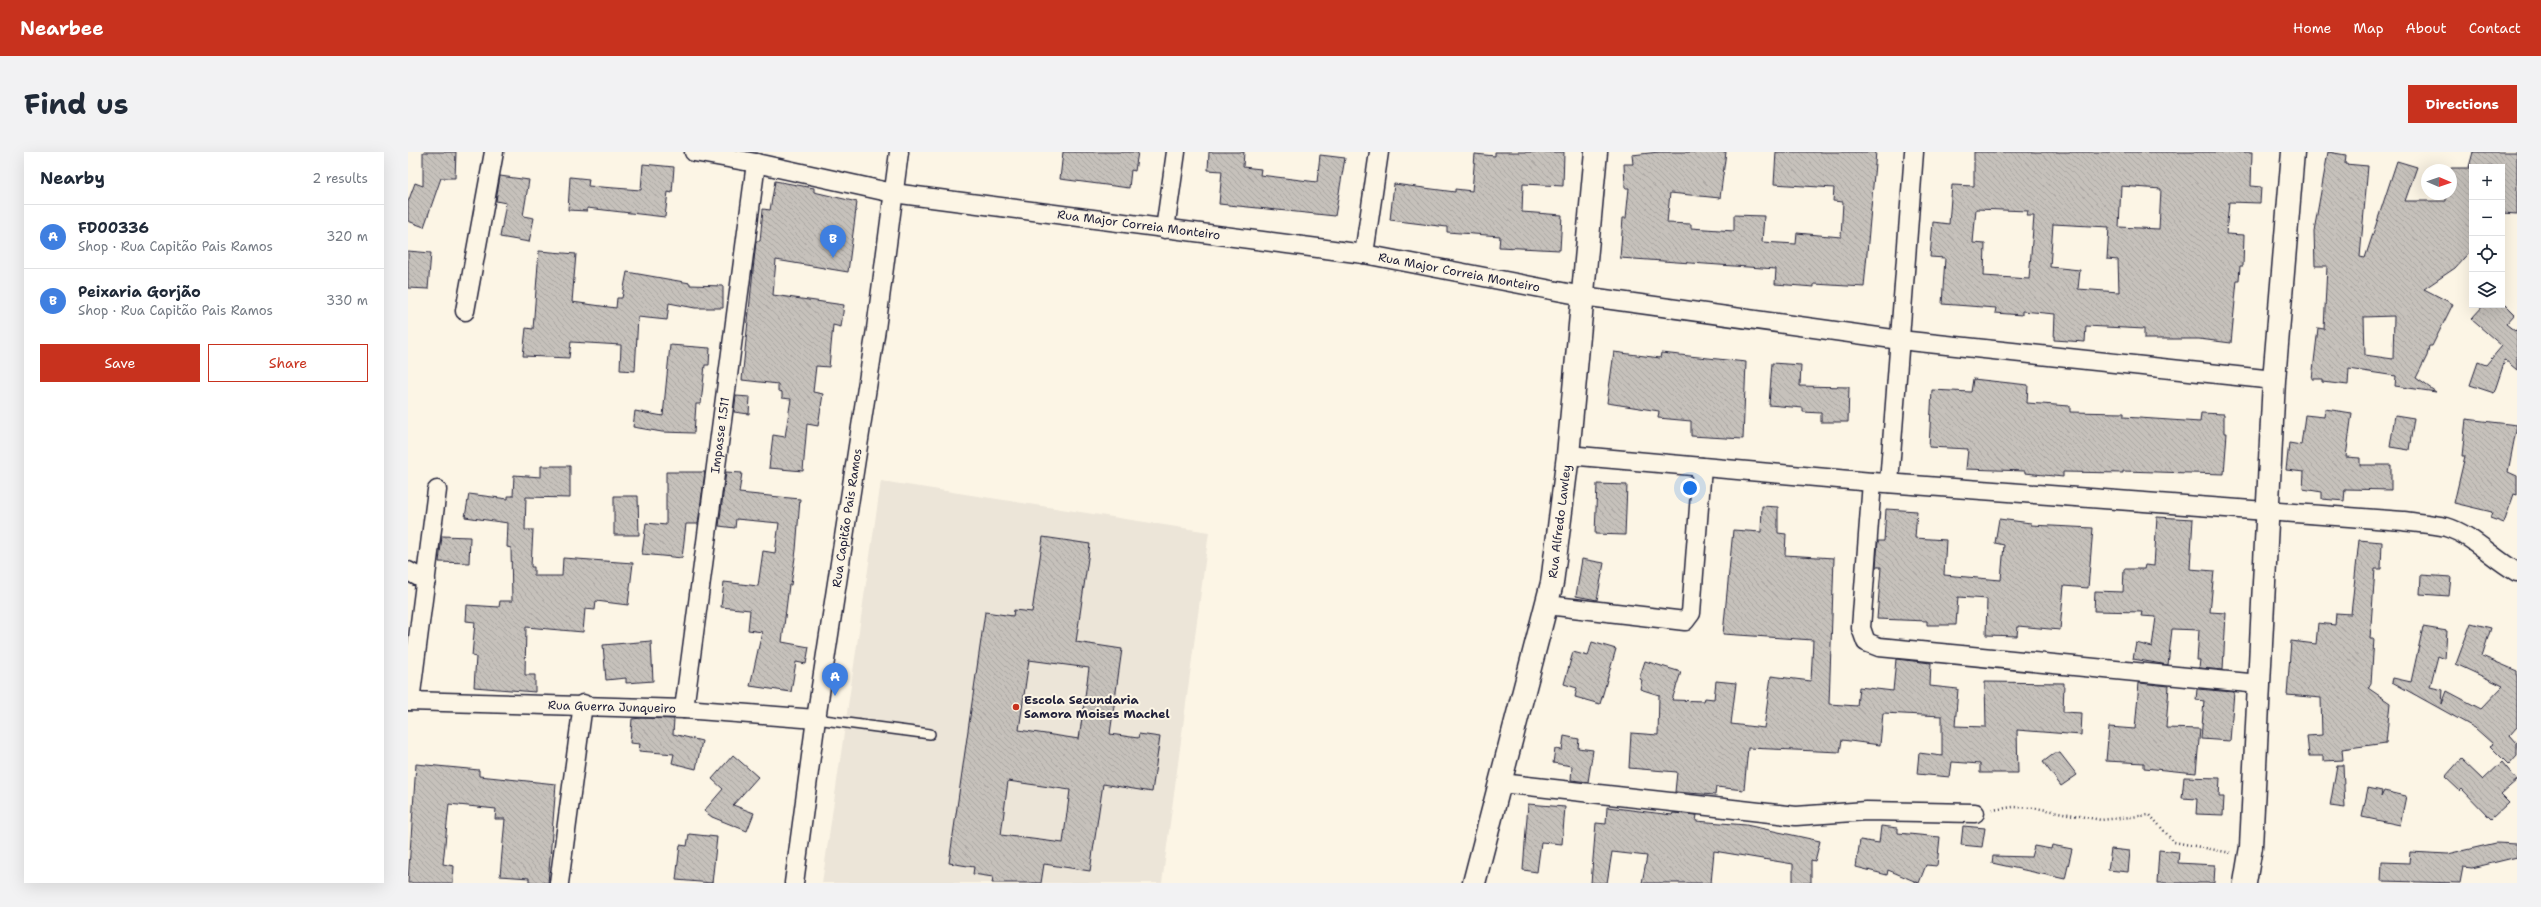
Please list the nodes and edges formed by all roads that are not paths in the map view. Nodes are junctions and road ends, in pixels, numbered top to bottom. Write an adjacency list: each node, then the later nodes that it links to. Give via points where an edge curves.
1 (494, 152): 14 (street)
2 (694, 152): 9 (street, Rua Major Correia Monteiro)
3 (899, 152): 10 (street, Rua Capitão Pais Ramos)
4 (1176, 152): 11 (street)
5 (1379, 152): 12 (street)
6 (1596, 152): 13 (main road, Rua Alfredo Lawley)
7 (1914, 152): 15 (street)
8 (2293, 152): 16 (main road)
9 (756, 163): 10 (street, Rua Major Correia Monteiro); 29 (street, Impasse 1.511)
10 (893, 194): 11 (street, Rua Major Correia Monteiro); 30 (street, Rua Capitão Pais Ramos, via 876,329)
11 (1165, 229): 12 (street, Rua Major Correia Monteiro)
12 (1364, 254): 13 (street, Rua Major Correia Monteiro)
13 (1583, 296): 15 (street, Rua Major Correia Monteiro); 17 (main road, Rua Alfredo Lawley)
14 (465, 311)
15 (1900, 340): 16 (street, Rua Major Correia Monteiro); 19 (street)
16 (2274, 380): 21 (main road)
17 (1568, 455): 18 (street); 25 (main road, Rua Alfredo Lawley, via 1557,548)
18 (1702, 467): 19 (street); 25 (street, via 1691,613 1685,621)
19 (1880, 482): 21 (street); 26 (street, via 1861,628 1866,642 1879,647)
20 (437, 490): 24 (street)
21 (2267, 512): 23 (street, via 2403,521 2447,528 2479,545); 26 (main road)
22 (408, 571): 24 (street)
23 (2517, 572)
24 (426, 581): 27 (street)
25 (1547, 605): 32 (main road, Rua Alfredo Lawley)
26 (2259, 684): 37 (main road, via 2249,856)
27 (409, 701): 28 (street, Rua Guerra Junqueiro)
28 (583, 704): 29 (street, Rua Guerra Junqueiro); 34 (street)
29 (684, 709): 30 (street, Rua Guerra Junqueiro)
30 (816, 719): 31 (lane); 35 (street, Rua Capitão Pais Ramos)
31 (930, 734)
32 (1501, 782): 33 (street, via 1796,816 1866,811); 36 (main road, Rua Alfredo Lawley)
33 (1975, 813)
34 (559, 883)
35 (794, 883)
36 (1474, 883)
37 (2245, 883)

